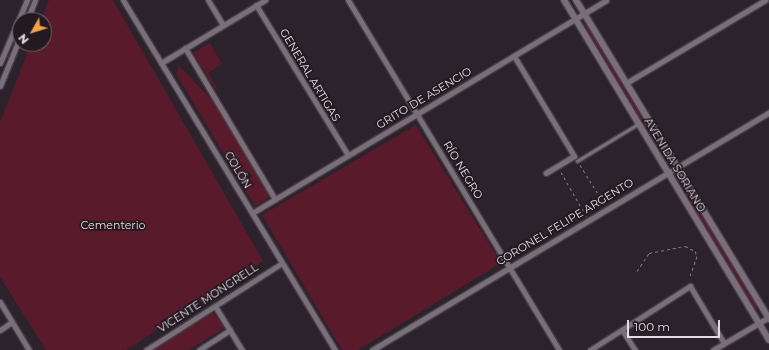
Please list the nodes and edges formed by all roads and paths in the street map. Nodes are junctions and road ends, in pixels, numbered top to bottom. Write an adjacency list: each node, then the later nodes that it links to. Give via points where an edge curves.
1 (27, 0): 19 (street)
2 (36, 0): 12 (street)
3 (123, 0): 20 (street, COLÓN)
4 (208, 0): 15 (street)
5 (265, 0): 11 (street)
6 (348, 0): 24 (street, RÍO NEGRO)
7 (564, 0): 14 (street, AVENIDA SORIANO)
8 (576, 0): 13 (street, AVENIDA SORIANO)
9 (606, 0): 13 (street, GRITO DE ASENCIO)
10 (765, 0): 21 (street)
11 (256, 5): 15 (street); 26 (street, GENERAL ARTIGAS)
12 (31, 12)
13 (584, 13): 14 (street, GRITO DE ASENCIO); 21 (street, AVENIDA SORIANO)
14 (575, 18): 18 (street, GRITO DE ASENCIO); 25 (street, AVENIDA SORIANO)
15 (223, 25): 16 (street)
16 (185, 48): 20 (street); 32 (street)
17 (14, 52): 22 (street)
18 (514, 56): 24 (street, GRITO DE ASENCIO); 28 (street, via 574,156)
19 (0, 63)
20 (161, 63): 34 (street, COLÓN)
21 (626, 83): 29 (street, AVENIDA SORIANO)
22 (0, 86)
23 (769, 112): 29 (street, CORONEL FELIPE ARGENTO)
24 (417, 114): 26 (street, GRITO DE ASENCIO); 37 (street, RÍO NEGRO)
25 (638, 124): 27 (lane); 31 (street, AVENIDA SORIANO)
26 (348, 155): 32 (street, GRITO DE ASENCIO)
27 (578, 161): 33 (path)
28 (557, 166): 30 (street); 35 (path)
29 (677, 167): 31 (street, CORONEL FELIPE ARGENTO); 43 (street, AVENIDA SORIANO)
30 (546, 173)
31 (668, 173): 33 (street, CORONEL FELIPE ARGENTO); 45 (street, AVENIDA SORIANO)
32 (275, 199): 34 (street, GRITO DE ASENCIO)
33 (608, 208): 35 (street, CORONEL FELIPE ARGENTO)
34 (252, 213): 36 (street, COLÓN)
35 (589, 220): 37 (street, CORONEL FELIPE ARGENTO)
36 (282, 263): 41 (street, VICENTE MONGRELL); 55 (street, COLÓN)
37 (510, 266): 56 (street, CORONEL FELIPE ARGENTO); 57 (street, RÍO NEGRO)
38 (637, 271): 39 (path, via 649,253 684,246 695,251 697,256 689,279)
39 (690, 286): 48 (street); 50 (street)
40 (0, 302): 42 (street)
41 (215, 306): 47 (street); 51 (street, VICENTE MONGRELL)
42 (2, 308): 44 (street)
43 (769, 318): 45 (street)
44 (12, 322): 46 (street); 52 (street)
45 (759, 322): 49 (street, AVENIDA SORIANO); 50 (street)
46 (0, 330)
47 (230, 330): 53 (street); 54 (street)
48 (622, 330): 58 (street); 59 (street)
49 (769, 340)
50 (724, 343): 60 (street)
51 (148, 349)
52 (29, 350)
53 (199, 350)
54 (242, 350)
55 (335, 350)
56 (372, 350)
57 (558, 350)
58 (590, 350)
59 (635, 350)
60 (713, 350)

